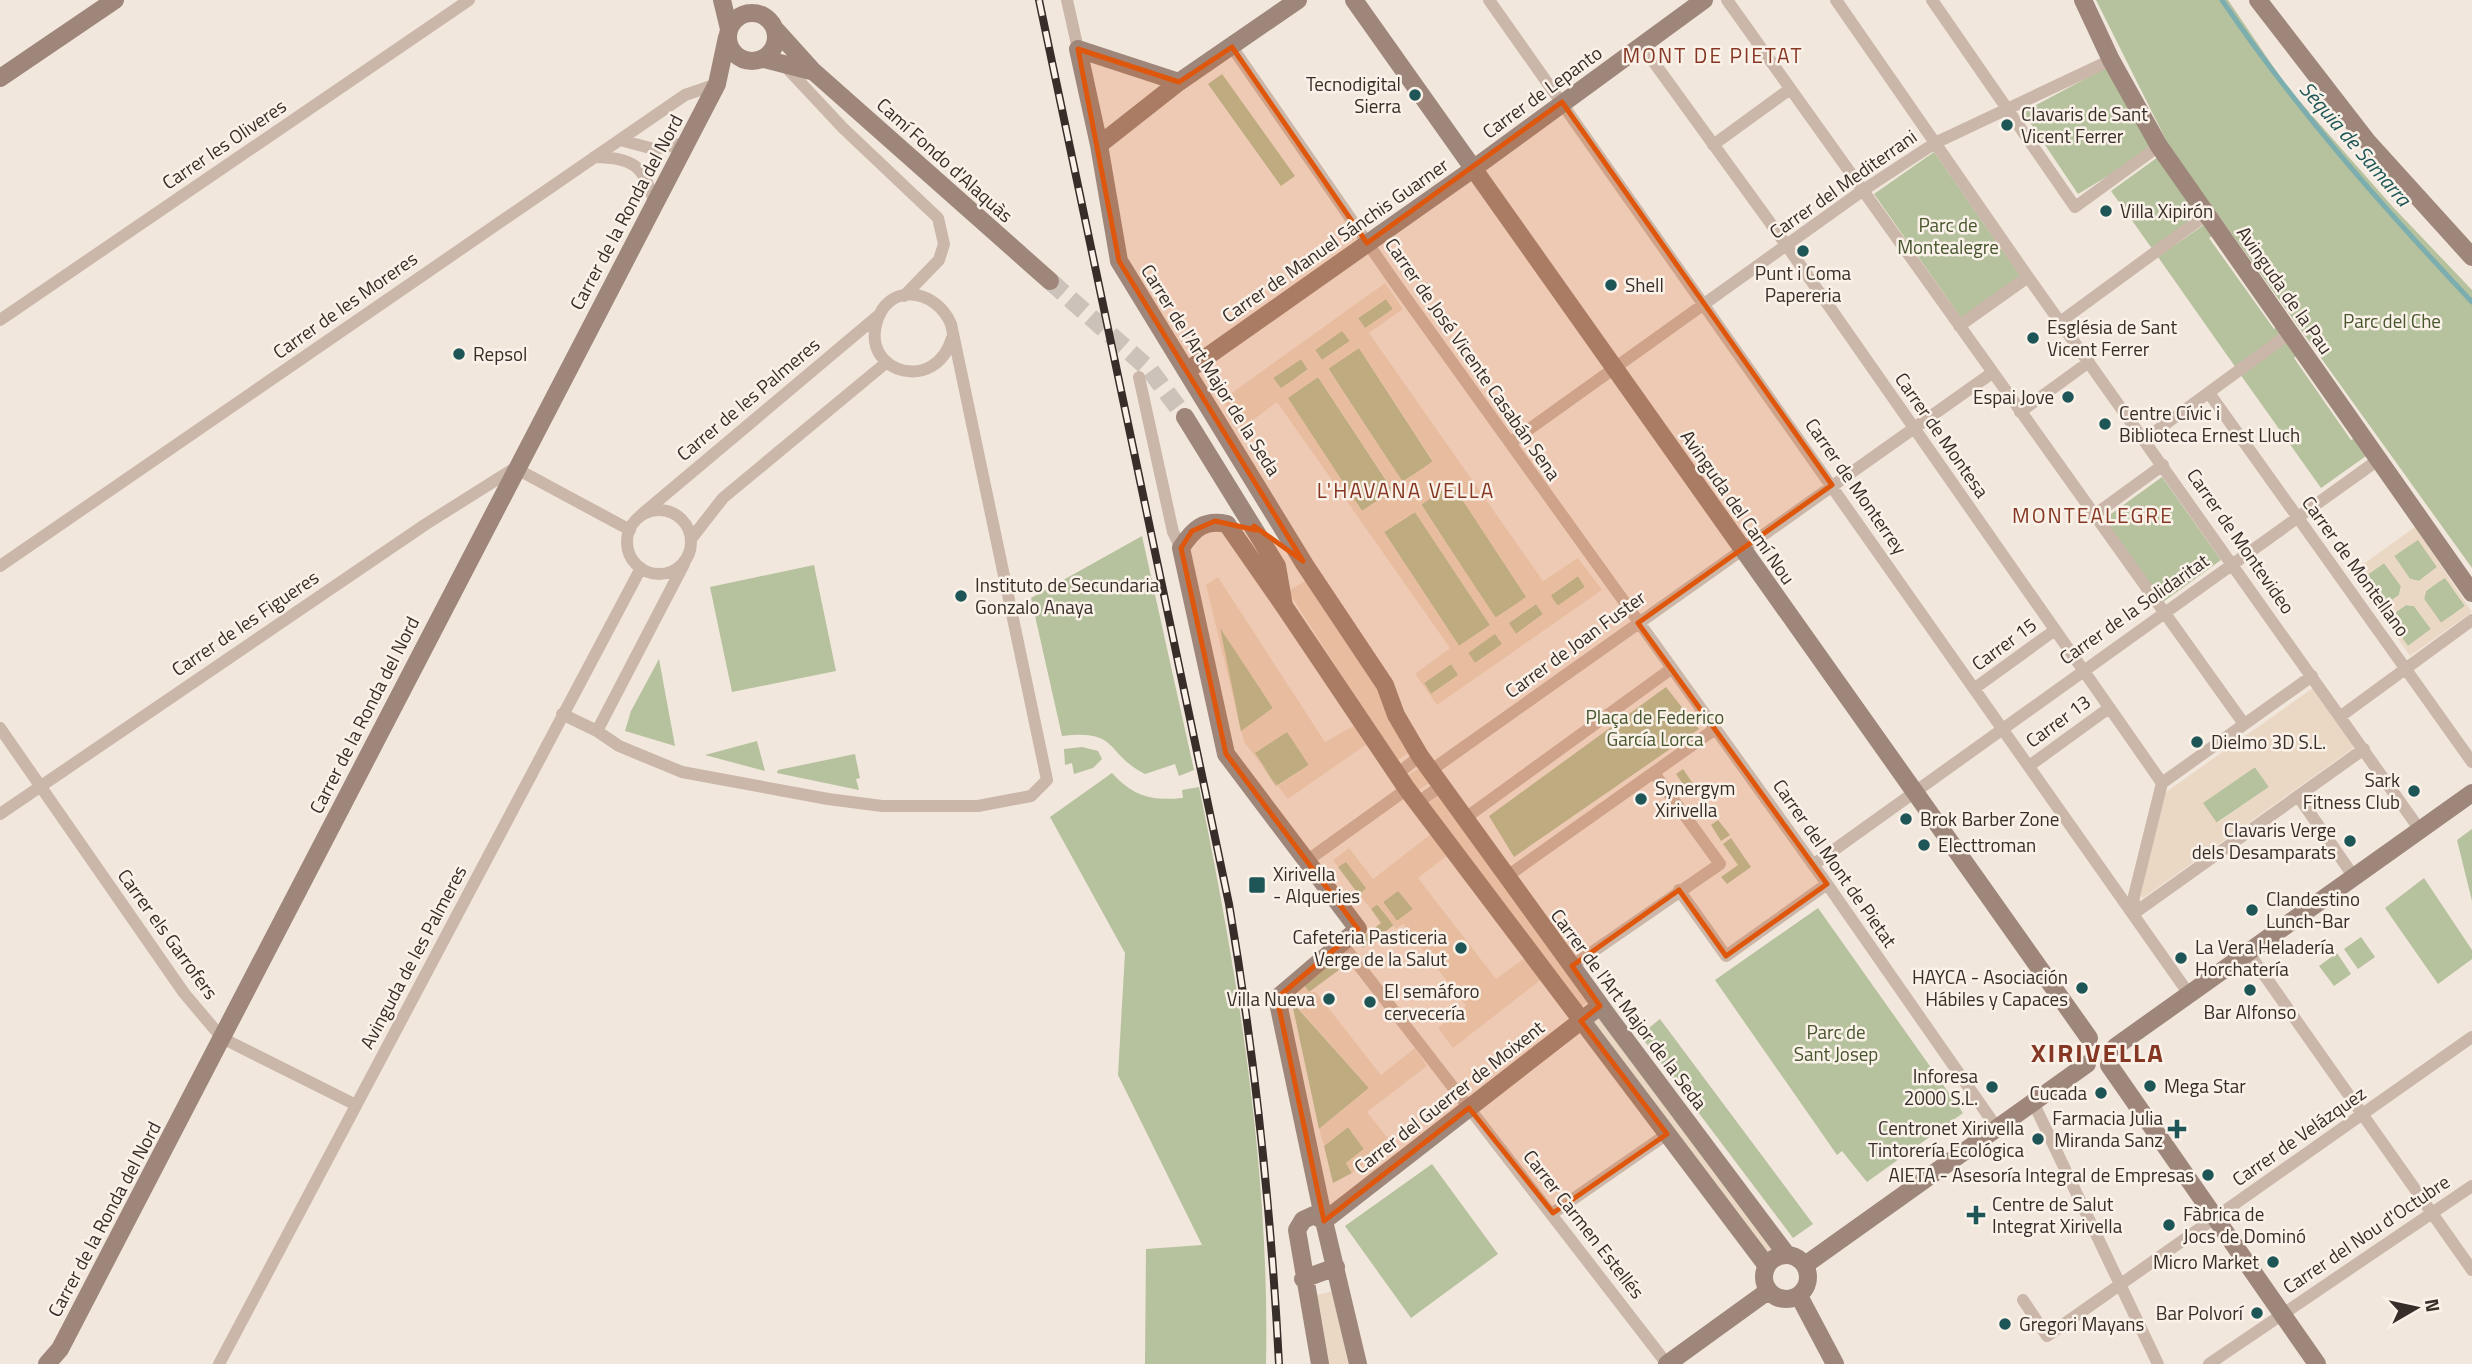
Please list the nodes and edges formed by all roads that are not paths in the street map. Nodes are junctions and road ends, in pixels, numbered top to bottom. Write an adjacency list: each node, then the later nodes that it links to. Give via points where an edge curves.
1 (115, 0): 23 (street)
2 (469, 0): 48 (street, Carrer les Oliveres)
3 (722, 0): 16 (street)
4 (1067, 0): 19 (street)
5 (1298, 0): 18 (street)
6 (1354, 0): 36 (street, Avinguda del Camí Nou)
7 (1489, 0): 27 (street, Carrer de Monterrey)
8 (1704, 0): 17 (street, Carrer de Lepanto)
9 (1727, 0): 26 (street)
10 (1836, 0): 31 (street, Carrer de Montevideo)
11 (1932, 0): 28 (street)
12 (2083, 0): 20 (street, Avinguda de la Pau)
13 (2258, 0): 42 (street, via 2367,141)
14 (753, 7): 15 (street); 16 (street)
15 (776, 30): 21 (street, via 775,47); 22 (street, Camí Fondo d'Alaquàs)
16 (728, 33): 21 (street, via 733,53); 25 (street, Carrer de la Ronda del Nord)
17 (1642, 46): 27 (street, Carrer de Lepanto); 33 (street, Carrer de Montesa)
18 (1232, 47): 24 (street); 40 (street, Carrer de José Vicente Casabán Sena)
19 (1077, 48): 24 (street); 32 (street, Carrer de l'Art Major de la Seda)
20 (2111, 60): 28 (street, Carrer del Mediterrani); 34 (street, Avinguda de la Pau)
21 (764, 61): 22 (street, Camí Fondo d'Alaquàs); 25 (street, Carrer de la Ronda del Nord); 45 (street, via 938,218 944,244 939,260)
22 (813, 71): 44 (street, Camí Fondo d'Alaquàs)
23 (0, 78)
24 (1179, 82): 32 (street)
25 (717, 84): 29 (street, Carrer de les Moreres, via 685,95); 30 (street, Carrer de la Ronda del Nord)
26 (1790, 89): 33 (street); 37 (street)
27 (1562, 102): 36 (street, Carrer de Lepanto); 46 (street, Carrer de Monterrey)
28 (2007, 109): 31 (street, Carrer del Mediterrani); 34 (street, via 2075,207)
29 (620, 139): 30 (street, via 654,149); 35 (street, Carrer de les Moreres)
30 (686, 143): 38 (street, Carrer de la Ronda del Nord)
31 (1934, 143): 37 (street, Carrer del Mediterrani); 43 (street, Carrer de Montevideo)
32 (1099, 145): 56 (street, Carrer de l'Art Major de la Seda, via 1119,261)
33 (1713, 145): 41 (street, Carrer de Montesa)
34 (2158, 146): 39 (street, Avinguda de la Pau)
35 (594, 157): 38 (street, via 623,158 645,173); 80 (street, Carrer de les Moreres)
36 (1473, 169): 40 (street, Carrer de Manuel Sánchis Guarner); 55 (street, Avinguda del Camí Nou)
37 (1862, 191): 41 (street, Carrer del Mediterrani); 50 (street)
38 (655, 203): 67 (street, Carrer de la Ronda del Nord)
39 (2206, 215): 49 (street); 51 (street, Avinguda de la Pau)
40 (1367, 243): 56 (street, Carrer de Manuel Sánchis Guarner); 64 (street, Carrer de José Vicente Casabán Sena)
41 (1787, 246): 46 (street, Carrer del Mediterrani); 62 (street, Carrer de Montesa)
42 (2472, 257)
43 (2028, 277): 49 (street, Carrer de Montevideo); 50 (street)
44 (1050, 281)
45 (904, 296): 47 (street); 52 (street, via 924,296 936,302 946,312)
46 (1704, 304): 55 (street, Carrer del Mediterrani); 68 (street, Carrer de Monterrey)
47 (880, 313): 53 (street, via 875,340); 69 (street, Carrer de les Palmeres)
48 (0, 320)
49 (2060, 322): 54 (street, Carrer de Montevideo)
50 (1959, 326): 57 (street)
51 (2290, 333): 59 (street); 65 (street, Avinguda de la Pau)
52 (952, 338): 53 (street, via 941,361 929,369 905,372); 100 (street, via 1047,780 1031,796 978,806 882,806 681,772 619,747)
53 (887, 362): 74 (street, via 723,498)
54 (2089, 362): 60 (street); 63 (street, Carrer de Montevideo)
55 (1613, 367): 64 (street, Carrer del Mediterrani); 76 (street, Avinguda del Camí Nou)
56 (1188, 370): 79 (street, Carrer de l'Art Major de la Seda)
57 (1992, 373): 60 (street); 62 (street, Carrer de Joan Fuster)
58 (1139, 377): 75 (street, via 1173,532)
59 (2208, 393): 63 (street); 71 (street, Carrer de Montellano)
60 (2020, 412): 70 (street)
61 (1185, 417): 72 (street, Carrer de l'Art Major de la Seda)
62 (1913, 429): 68 (street, Carrer de Joan Fuster); 87 (street, Carrer de Montesa)
63 (2145, 439): 66 (street, Carrer de Montevideo)
64 (1510, 443): 86 (street, Carrer de José Vicente Casabán Sena)
65 (2378, 460): 71 (street, Carrer de la Solidaritat); 82 (street, Avinguda de la Pau)
66 (2163, 465): 70 (street); 78 (street, Carrer de Montevideo)
67 (515, 468): 73 (street); 107 (street, Carrer de les Figueres); 129 (street, Carrer de la Ronda del Nord)
68 (1832, 485): 76 (street, Carrer de Joan Fuster); 92 (street, Carrer de Monterrey)
69 (641, 515): 73 (street); 74 (street, via 663,510 678,515)
70 (2093, 516): 84 (street)
71 (2297, 518): 78 (street, Carrer de la Solidaritat); 90 (street, Carrer de Montellano)
72 (1254, 526): 79 (street, Carrer de l'Art Major de la Seda); 83 (street, Carrer de l'Art Major de la Seda, via 1277,566)
73 (630, 530): 81 (street, via 629,551)
74 (691, 540): 77 (street)
75 (1181, 548): 83 (street, Carrer de l'Art Major de la Seda, via 1202,524 1227,524); 115 (street, via 1226,754)
76 (1742, 548): 86 (street, Carrer de Joan Fuster); 109 (street, Avinguda del Camí Nou)
77 (686, 559): 81 (street, via 670,572); 100 (street)
78 (2233, 563): 84 (street, Carrer de la Solidaritat); 91 (street, Carrer de Montevideo)
79 (1305, 565): 104 (street, Carrer de l'Art Major de la Seda, via 1385,685 1396,715)
80 (0, 566)
81 (641, 568): 94 (street, Avinguda de les Palmeres)
82 (2472, 593)
83 (1284, 606): 108 (street, Carrer de l'Art Major de la Seda)
84 (2162, 612): 89 (street, Carrer de la Solidaritat); 96 (street)
85 (2472, 620): 90 (street)
86 (1638, 623): 88 (street, Carrer del Mont de Pietat); 104 (street, Carrer de Joan Fuster)
87 (2055, 630): 89 (street, Carrer de Montesa); 92 (street, Carrer 15)
88 (1671, 669): 99 (street, Carrer del Mont de Pietat); 113 (street)
89 (2083, 669): 93 (street, Carrer de Montesa); 97 (street, Carrer de la Solidaritat)
90 (2406, 669): 95 (street); 102 (street, Carrer de Montellano)
91 (2312, 676): 95 (street, Carrer de Montevideo); 96 (street)
92 (1975, 688): 97 (street, Carrer de Monterrey)
93 (2109, 708): 103 (street, Carrer 13); 106 (street, Carrer de Montesa)
94 (562, 714): 100 (street); 135 (street, Avinguda de les Palmeres)
95 (2341, 716): 101 (street, Carrer de Montevideo)
96 (2244, 724): 106 (street)
97 (2002, 727): 103 (street, Carrer de Monterrey); 109 (street, Carrer de la Solidaritat)
98 (0, 728): 107 (street, Carrer els Garrofers)
99 (1715, 729): 105 (street); 116 (street, Carrer del Mont de Pietat)
100 (597, 731)
101 (2364, 749): 111 (street); 114 (street, Carrer de Montevideo)
102 (2472, 762)
103 (2029, 765): 121 (street, Carrer de Monterrey)
104 (1430, 771): 108 (street); 108 (street); 113 (street, Carrer de l'Art Major de la Seda)
105 (1654, 774): 117 (street); 120 (street, via 1720,864)
106 (2162, 783): 121 (street)
107 (40, 786): 112 (street, Carrer de les Figueres); 129 (street, Carrer els Garrofers, via 184,993)
108 (1407, 788): 115 (street); 127 (street, Carrer de l'Art Major de la Seda)
109 (1915, 792): 116 (street, Carrer de la Solidaritat); 130 (street, Avinguda del Camí Nou)
110 (2472, 793): 114 (street)
111 (2298, 796): 118 (street); 121 (street)
112 (0, 814)
113 (1464, 819): 117 (street, Carrer de l'Art Major de la Seda)
114 (2420, 830): 118 (street)
115 (1308, 860): 122 (street, via 1358,929)
116 (1814, 865): 119 (street, Carrer del Mont de Pietat)
117 (1506, 877): 124 (street, Carrer de l'Art Major de la Seda)
118 (2354, 877): 123 (street)
119 (1827, 884): 120 (street, via 1726,956); 138 (street, Carrer del Mont de Pietat)
120 (1679, 890): 124 (street)
121 (2133, 914): 125 (street, Carrer de Monterrey)
122 (1343, 945): 136 (street, Carrer Carmen Estellés); 144 (street, via 1277,998)
123 (2248, 952): 125 (street); 137 (street)
124 (1572, 966): 126 (street, Carrer de l'Art Major de la Seda)
125 (2189, 994): 131 (street)
126 (1600, 1006): 127 (street, Carrer del Guerrer de Moixent); 145 (street, Carrer de l'Art Major de la Seda)
127 (1581, 1021): 136 (street, Carrer del Guerrer de Moixent); 139 (street, Carrer de l'Art Major de la Seda)
128 (2472, 1037): 137 (street, Carrer de Velázquez)
129 (222, 1038): 135 (street, Carrer els Garrofers); 156 (street, Carrer de la Ronda del Nord, via 60,1349)
130 (2089, 1038): 131 (street, via 2102,1035); 132 (street, via 2083,1049)
131 (2115, 1047): 133 (street)
132 (2087, 1064): 133 (street, via 2096,1068); 134 (street)
133 (2109, 1065): 143 (street)
134 (2034, 1102): 138 (street); 151 (street)
135 (356, 1105): 157 (street, Avinguda de les Palmeres)
136 (1469, 1108): 141 (street, Carrer Carmen Estellés); 144 (street, Carrer del Guerrer de Moixent)
137 (2362, 1114): 142 (street); 143 (street, Carrer de Velázquez)
138 (1997, 1128): 146 (street)
139 (1667, 1133): 141 (street); 147 (street, Carrer de l'Art Major de la Seda)
140 (2472, 1186): 142 (street, Carrer del Nou d'Octubre)
141 (1553, 1213): 160 (street, Carrer Carmen Estellés)
142 (2432, 1213): 149 (street); 155 (street, Carrer del Nou d'Octubre)
143 (2215, 1219): 151 (street, Carrer de Velázquez); 155 (street)
144 (1324, 1221): 148 (street); 150 (street, via 1308,1216 1297,1230)
145 (1787, 1255): 146 (street); 147 (street)
146 (1805, 1265): 153 (street, via 1809,1279)
147 (1767, 1266): 152 (street, via 1764,1279)
148 (1336, 1268): 150 (street); 159 (street)
149 (2472, 1270)
150 (1303, 1279): 158 (street)
151 (2120, 1286): 154 (street, Carrer de Velázquez, via 2047,1336); 162 (street)
152 (1769, 1291): 153 (street, via 1779,1299); 160 (street)
153 (1799, 1296): 161 (street)
154 (2023, 1300)
155 (2283, 1315): 163 (street, Carrer del Nou d'Octubre); 164 (street)
156 (47, 1364)
157 (219, 1364)
158 (1320, 1364)
159 (1358, 1364)
160 (1667, 1364)
161 (1835, 1364)
162 (2158, 1364)
163 (2209, 1364)
164 (2317, 1364)

